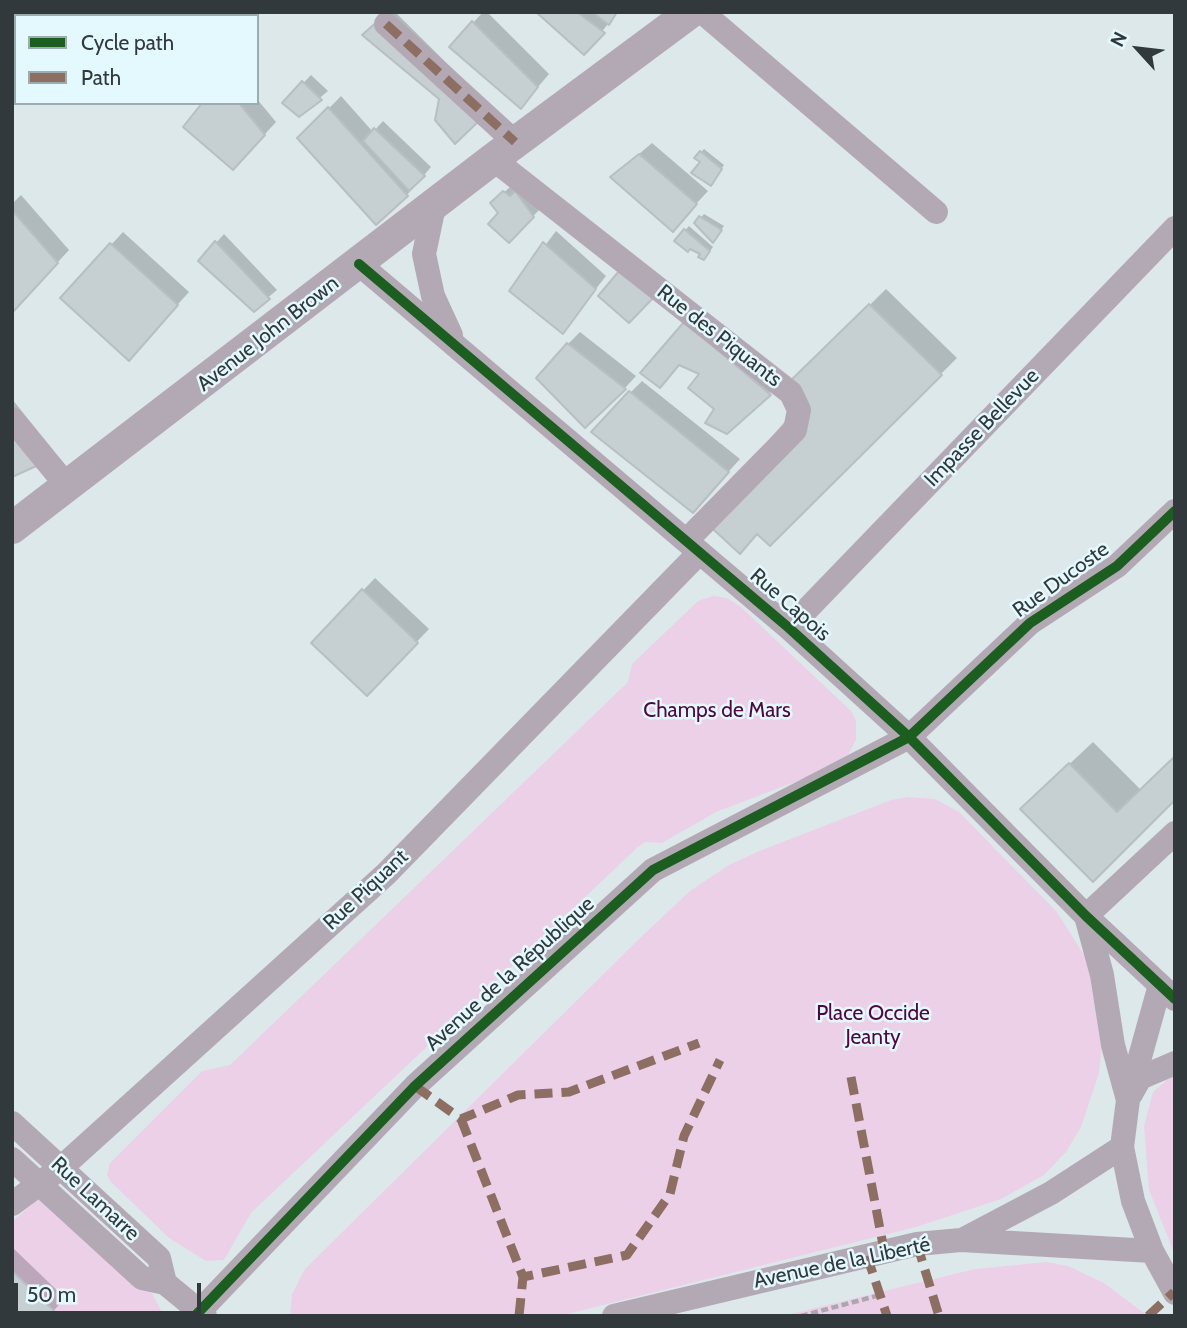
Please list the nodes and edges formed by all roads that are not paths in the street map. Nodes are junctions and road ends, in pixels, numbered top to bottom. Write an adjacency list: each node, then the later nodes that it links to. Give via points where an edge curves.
1 (691, 12): 4 (main road, Avenue John Brown)
2 (702, 12): 6 (street)
3 (386, 23): 4 (street, Rue des Piquants)
4 (504, 151): 5 (main road, Avenue John Brown); 14 (street, Rue des Piquants, via 791,393 799,410 795,430)
5 (434, 206): 8 (main road, Avenue John Brown); 9 (street, Rue Capois, via 425,240 426,273)
6 (936, 212)
7 (1175, 228): 15 (street, Impasse Bellevue)
8 (359, 264): 9 (street, Rue Capois); 11 (main road, Avenue John Brown)
9 (455, 342): 14 (street, Rue Capois)
10 (12, 419): 11 (street)
11 (68, 487): 13 (main road, Avenue John Brown)
12 (1175, 511): 16 (street, Rue Ducoste, via 1117,566 1030,623)
13 (12, 528)
14 (692, 547): 15 (street, Rue Capois); 25 (street, Rue Piquant, via 386,874)
15 (789, 628): 16 (street, Rue Capois)
16 (909, 737): 18 (street, Rue Capois); 32 (street, Avenue de la République, via 653,870 415,1086)
17 (1175, 832): 18 (street)
18 (1086, 916): 19 (street, Rue Capois); 21 (street)
19 (1167, 992): 21 (street)
20 (1175, 1063): 21 (street, via 1140,1078)
21 (1128, 1100): 23 (street)
22 (12, 1123): 25 (street, Rue Lamarre)
23 (1122, 1147): 28 (street, via 1051,1193); 29 (street, via 1133,1201)
24 (12, 1159): 26 (street, Rue Lamarre)
25 (62, 1167): 26 (street, Rue Piquant); 30 (street, Rue Lamarre, via 159,1258)
26 (41, 1185): 27 (street, Rue Piquant); 30 (street, Rue Lamarre, via 142,1278)
27 (12, 1203)
28 (961, 1240): 29 (street, Avenue de la Liberté); 33 (street, Avenue de la Liberté, via 884,1250)
29 (1152, 1251): 31 (street)
30 (165, 1283): 32 (street, Rue Lamarre)
31 (1175, 1293)
32 (200, 1314)
33 (614, 1316)

